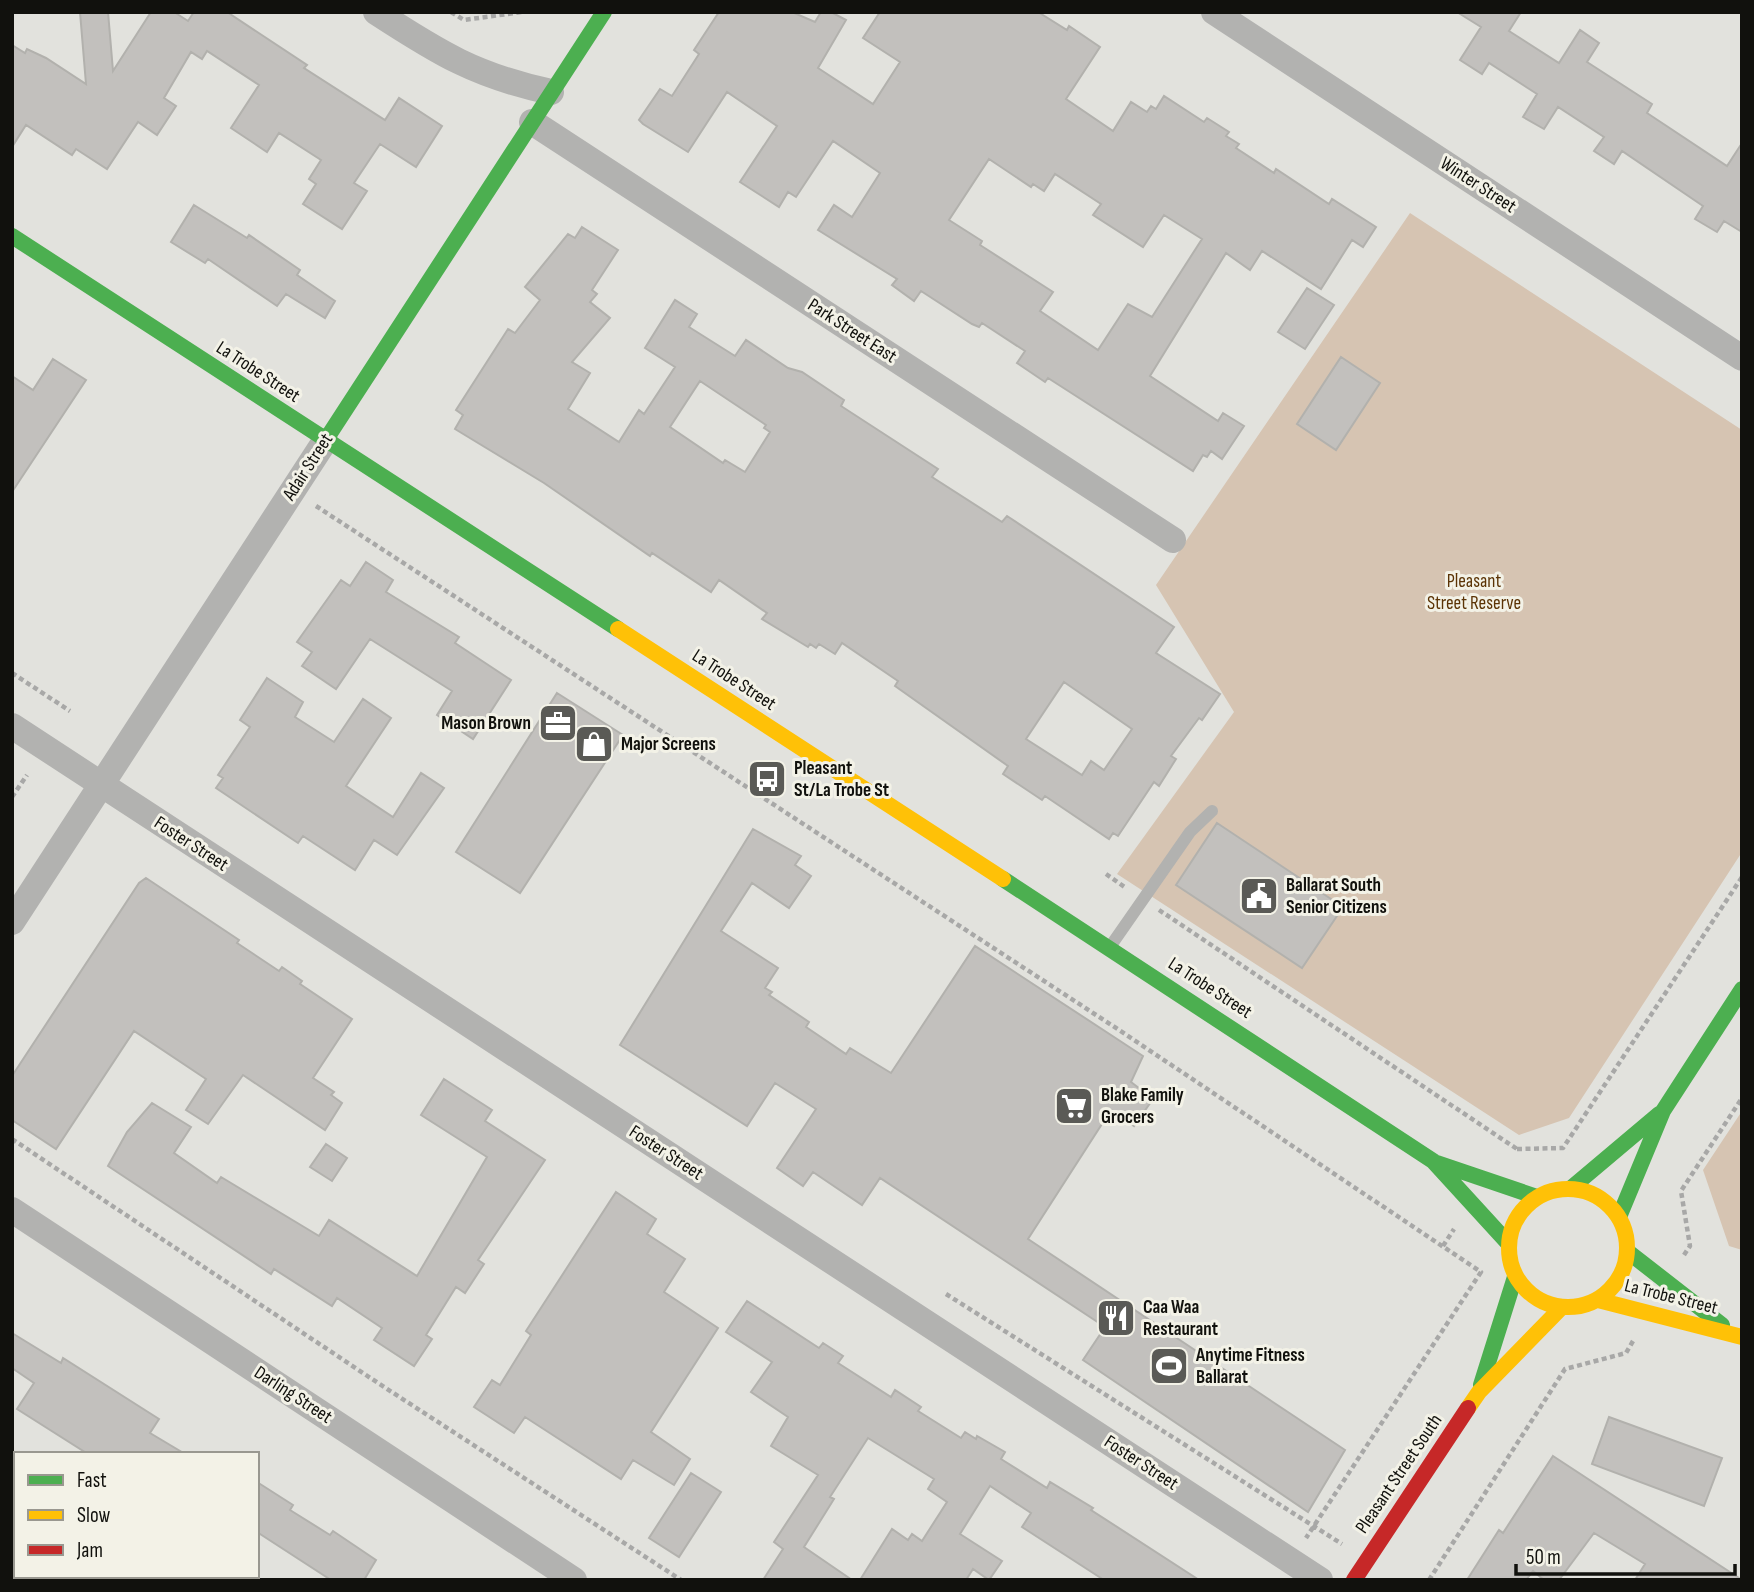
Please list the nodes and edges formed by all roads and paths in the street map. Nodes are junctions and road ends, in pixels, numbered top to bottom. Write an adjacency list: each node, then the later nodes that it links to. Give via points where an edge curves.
1 (376, 12): 6 (street, via 464,66)
2 (451, 12): 3 (path, via 464,20)
3 (522, 12)
4 (604, 12): 6 (main road, Adair Street)
5 (1214, 12): 9 (street, Winter Street)
6 (551, 92): 7 (main road, Adair Street)
7 (532, 122): 10 (main road, Adair Street); 12 (street, Park Street East)
8 (12, 236): 10 (main road, La Trobe Street)
9 (1742, 358)
10 (325, 441): 11 (street, Adair Street); 24 (main road, La Trobe Street)
11 (291, 494): 17 (street, Adair Street); 38 (path, via 605,694)
12 (1173, 540)
13 (12, 673): 14 (path)
14 (69, 711)
15 (12, 726): 17 (street, Foster Street)
16 (27, 775): 18 (path)
17 (103, 786): 23 (street, Adair Street); 53 (street, Foster Street)
18 (12, 797)
19 (1212, 811): 22 (lane, via 1190,832)
20 (1106, 874): 22 (path)
21 (1742, 877): 29 (path, via 1563,1148)
22 (1143, 899): 24 (lane); 29 (path)
23 (12, 922)
24 (1110, 947): 31 (main road, La Trobe Street)
25 (1742, 989): 27 (main road)
26 (1742, 1098): 40 (path, via 1681,1191 1690,1246)
27 (1663, 1111): 32 (main road); 35 (main road)
28 (12, 1139): 52 (path)
29 (1517, 1149): 30 (path)
30 (1510, 1158)
31 (1433, 1161): 33 (main road, La Trobe Street); 37 (main road, La Trobe Street)
32 (1570, 1189): 33 (main road); 35 (main road, via 1606,1202)
33 (1537, 1197): 37 (main road, via 1518,1217)
34 (12, 1210): 51 (street, Darling Street)
35 (1619, 1217): 39 (main road)
36 (1456, 1227): 38 (path)
37 (1508, 1243): 41 (main road)
38 (1443, 1246): 48 (path, via 1481,1272)
39 (1628, 1251): 43 (main road, via 1623,1271); 45 (main road, La Trobe Street)
40 (1683, 1257)
41 (1515, 1277): 44 (main road, via 1527,1292); 47 (main road, Pleasant Street South)
42 (946, 1294): 48 (path)
43 (1598, 1300): 44 (main road); 45 (main road, La Trobe Street)
44 (1561, 1308): 47 (main road, Pleasant Street South)
45 (1738, 1335)
46 (1626, 1353): 55 (path, via 1565,1368)
47 (1479, 1392): 54 (main road, Pleasant Street South)
48 (1314, 1526): 49 (path); 50 (path)
49 (1342, 1544)
50 (1300, 1548)
51 (574, 1580)
52 (681, 1580)
53 (1320, 1580)
54 (1353, 1580)
55 (1429, 1580)

